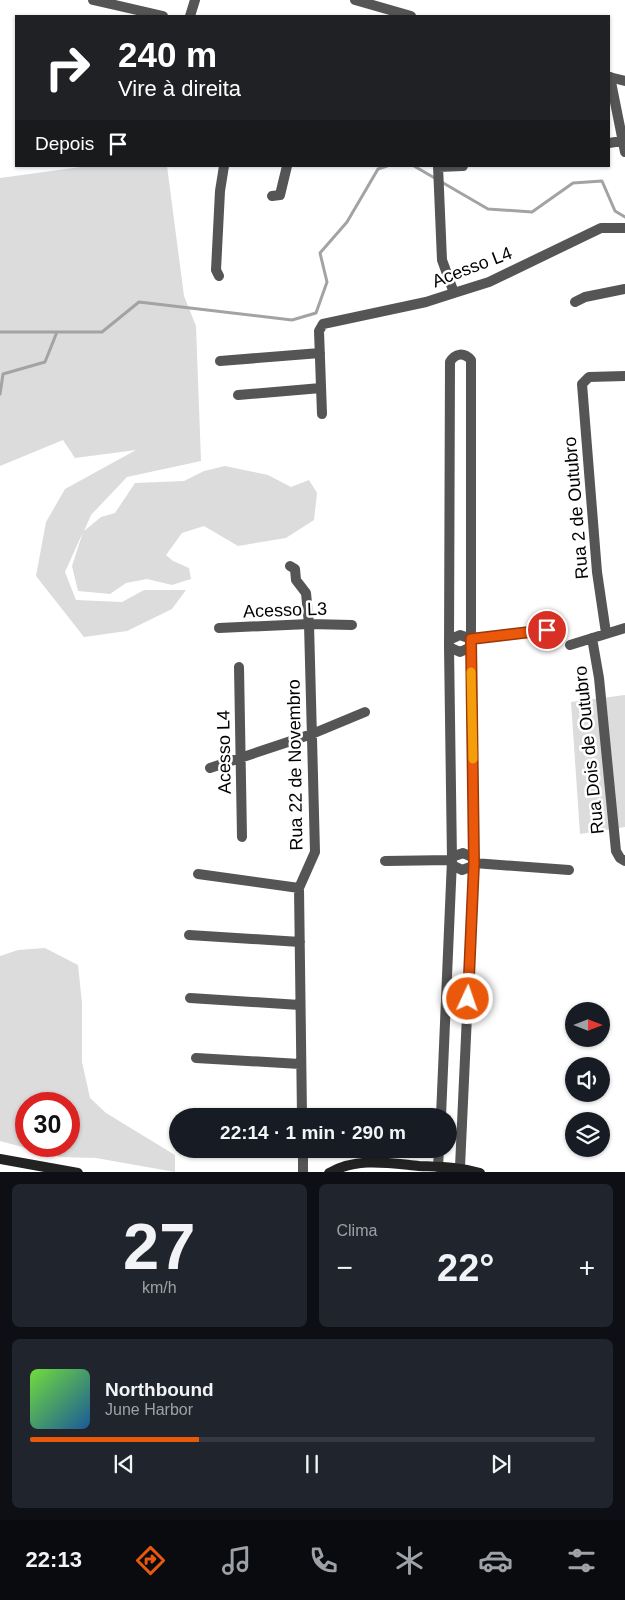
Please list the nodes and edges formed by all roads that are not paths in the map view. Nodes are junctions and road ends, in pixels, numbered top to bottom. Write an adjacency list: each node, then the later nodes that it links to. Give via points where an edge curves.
1 (93, 0): 4 (street)
2 (195, 0): 5 (street)
3 (355, 0): 6 (street)
4 (159, 15)
5 (190, 15)
6 (408, 15)
7 (610, 77): 8 (street)
8 (625, 81)
9 (610, 82): 10 (street)
10 (622, 141): 11 (street); 12 (street)
11 (610, 144)
12 (625, 152)
13 (224, 167): 18 (street, via 220,191)
14 (287, 167): 16 (street, via 280,194)
15 (438, 167): 20 (street, via 442,260)
16 (272, 196)
17 (625, 228): 20 (street, Acesso L4, via 601,228 489,282)
18 (218, 276)
19 (625, 288): 21 (street)
20 (454, 293): 22 (street, Acesso L4, via 326,323 319,327)
21 (575, 302)
22 (320, 353): 23 (street); 25 (street)
23 (220, 361)
24 (625, 376): 34 (street, Rua 2 de Outubro, via 589,377 584,380 582,389 596,562)
25 (321, 388): 26 (street); 27 (street)
26 (238, 395)
27 (322, 414)
28 (290, 566): 29 (street, Rua 22 de Novembro, via 295,569 296,580 306,593)
29 (309, 624): 30 (street, Acesso L3); 31 (street, Acesso L3); 41 (street, Rua 22 de Novembro)
30 (352, 625)
31 (219, 628)
32 (625, 628): 34 (street)
33 (547, 630): 37 (street)
34 (606, 633): 35 (street)
35 (592, 638): 38 (street); 45 (street, Rua Dois de Outubro, via 616,850)
36 (449, 643): 37 (street, via 460,635); 37 (street, via 460,652); 37 (street, via 450,362 460,354 471,360); 47 (street)
37 (471, 643): 48 (street)
38 (570, 644)
39 (239, 667): 42 (street, Acesso L4)
40 (365, 712): 41 (street)
41 (312, 734): 42 (street); 51 (street, Rua 22 de Novembro, via 315,852)
42 (241, 758): 43 (street); 44 (street, Acesso L4)
43 (210, 768)
44 (242, 837)
45 (623, 860)
46 (385, 861): 47 (street)
47 (452, 861): 48 (street, via 463,853); 48 (street, via 462,870); 59 (street)
48 (473, 862): 49 (street); 65 (street)
49 (569, 870)
50 (198, 874): 51 (street)
51 (299, 888): 53 (street, Rua 22 de Novembro)
52 (189, 935): 53 (street)
53 (300, 942): 55 (street, Rua 22 de Novembro)
54 (190, 998): 55 (street)
55 (300, 1005): 57 (street, Rua 22 de Novembro)
56 (196, 1058): 57 (street)
57 (300, 1064): 58 (street, Rua 22 de Novembro)
58 (302, 1108)
59 (441, 1108)
60 (303, 1158): 67 (street)
61 (438, 1158): 63 (street)
62 (0, 1159): 66 (main road)
63 (438, 1167): 64 (main road, via 368,1162); 65 (main road)
64 (345, 1168): 68 (main road)
65 (459, 1170): 69 (main road)
66 (78, 1172)
67 (303, 1172)
68 (329, 1172)
69 (480, 1172)

